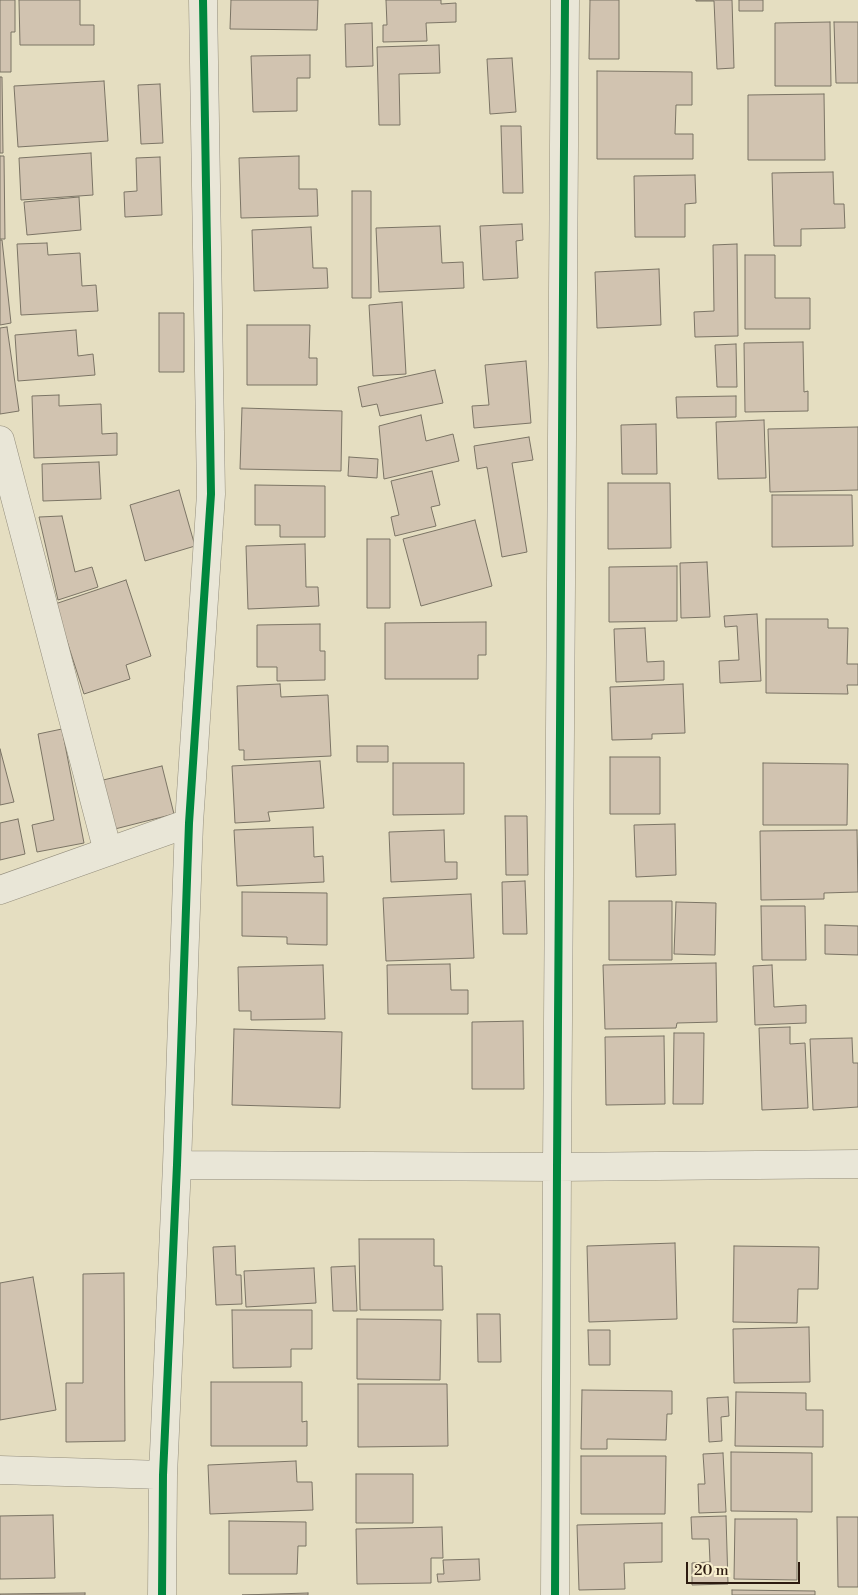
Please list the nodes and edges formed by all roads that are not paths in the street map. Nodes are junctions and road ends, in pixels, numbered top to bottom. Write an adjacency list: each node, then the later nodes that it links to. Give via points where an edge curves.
1 (203, 0): 4 (street, via 211,494)
2 (565, 0): 9 (street)
3 (0, 440): 5 (street)
4 (189, 823): 5 (street); 8 (street)
5 (108, 852): 6 (street)
6 (0, 890)
7 (858, 1164): 9 (street)
8 (177, 1165): 9 (street); 11 (street)
9 (557, 1167): 13 (street)
10 (0, 1470): 11 (street)
11 (163, 1475): 12 (street)
12 (162, 1595)
13 (556, 1595)

